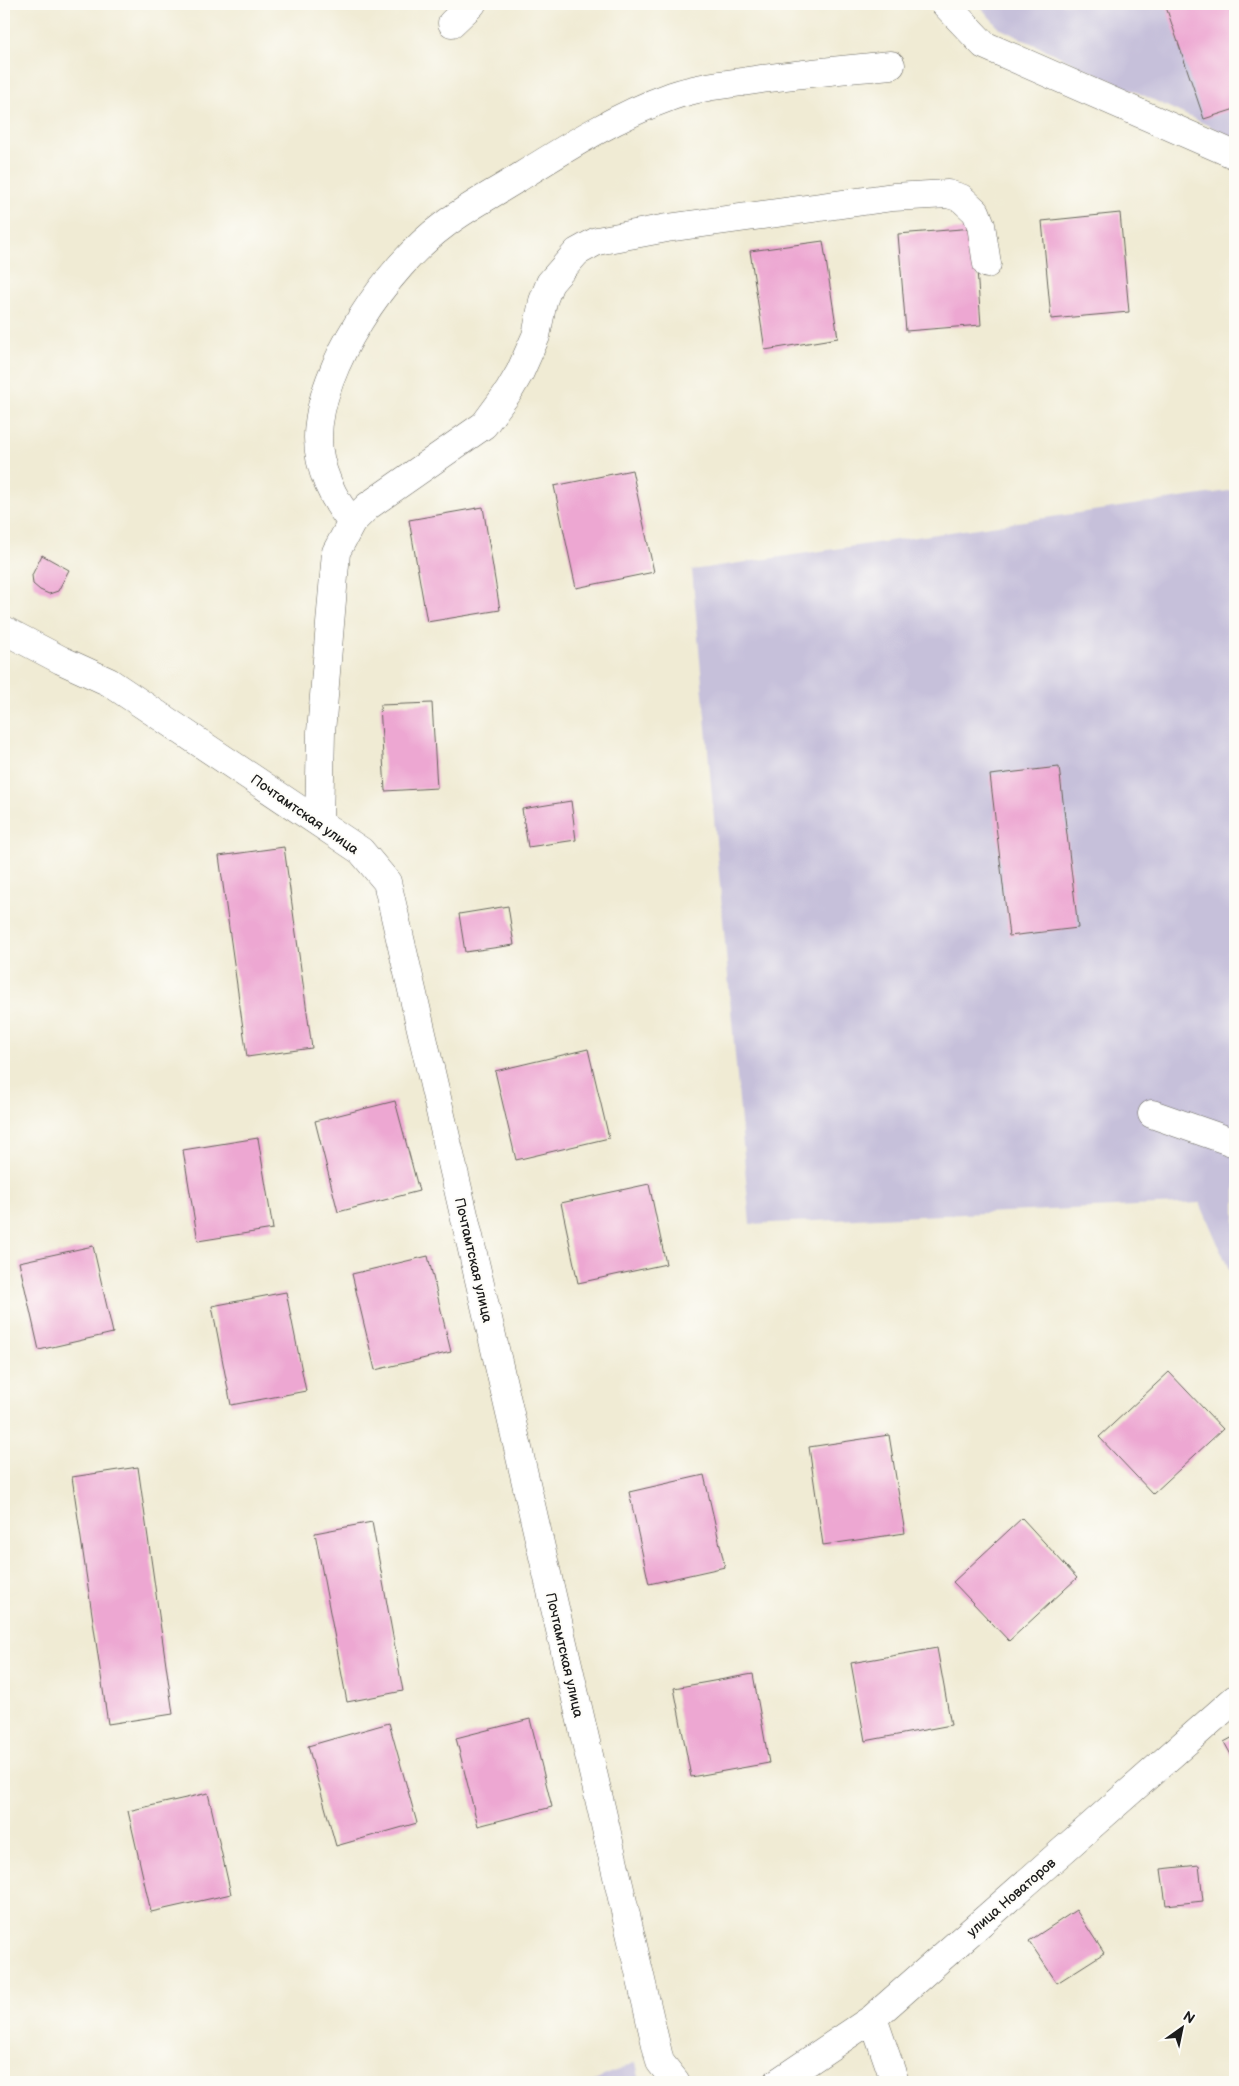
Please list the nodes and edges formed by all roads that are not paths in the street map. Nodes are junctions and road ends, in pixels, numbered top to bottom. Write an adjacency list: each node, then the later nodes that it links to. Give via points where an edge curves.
1 (472, 4): 3 (street)
2 (945, 4): 5 (street, via 984,46)
3 (452, 23)
4 (891, 65): 7 (street, via 775,77 675,94 591,133 444,225 410,255 382,288 354,331 322,402 318,439 323,471 342,511)
5 (1235, 155)
6 (987, 264): 7 (street, via 976,212 961,198 948,194 892,197 667,228 598,241 577,252 550,283 536,336 520,372 484,425 368,506)
7 (352, 522): 9 (street, via 336,552 321,732)
8 (4, 630): 9 (street, Почтамтская улица, via 108,682)
9 (319, 822): 14 (street, Почтамтская улица, via 361,851 386,882 652,2032 660,2062)
10 (1152, 1114): 11 (street)
11 (1235, 1143)
12 (1235, 1700): 13 (street, улица Новаторов)
13 (873, 2018): 15 (street, улица Новаторов); 16 (street)
14 (676, 2082)
15 (778, 2082)
16 (895, 2082)

